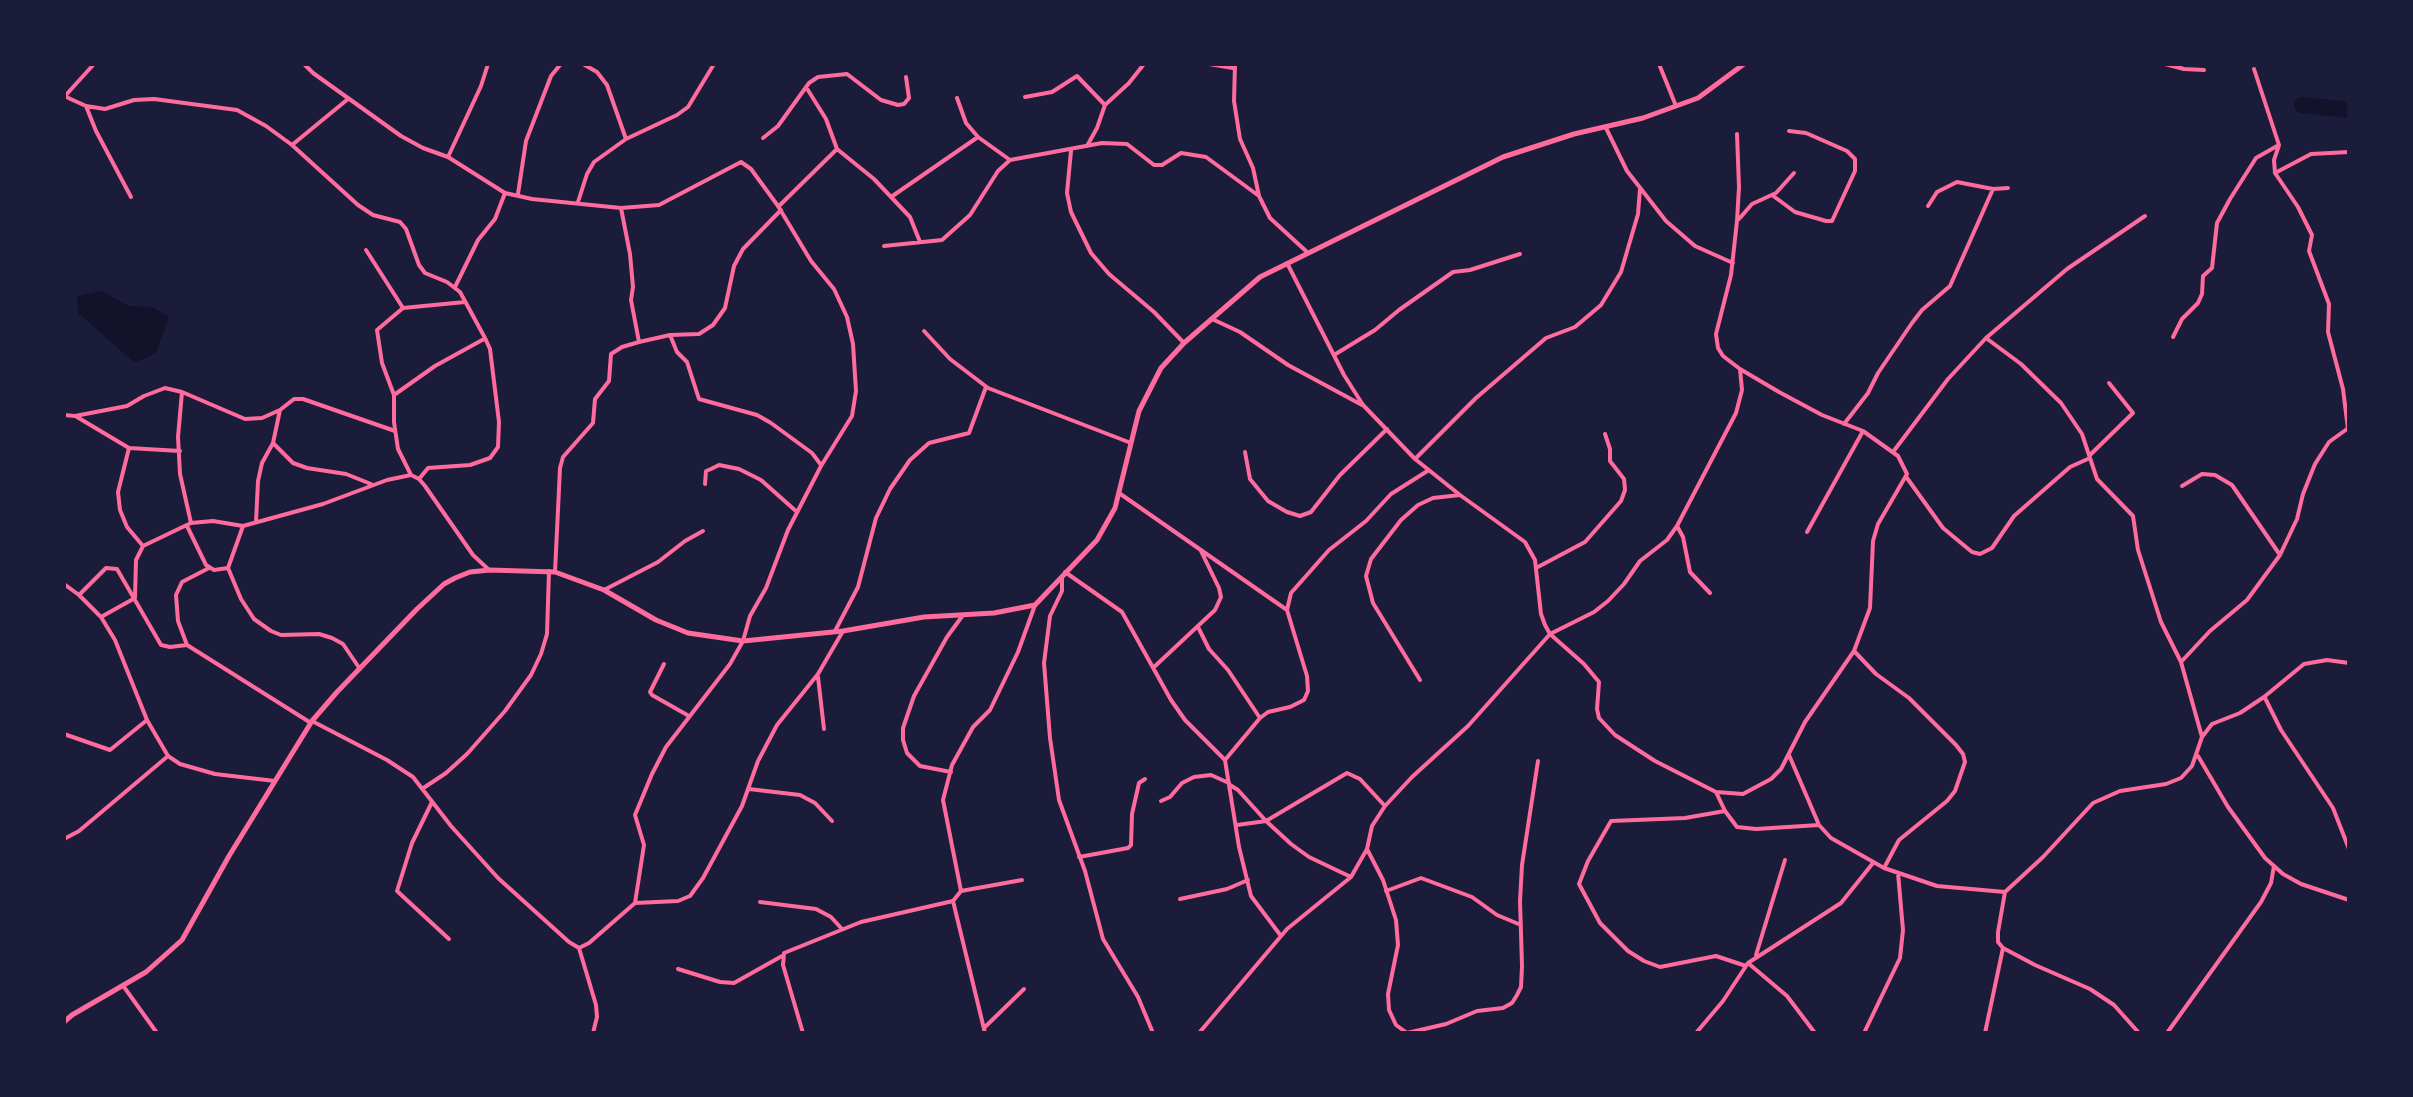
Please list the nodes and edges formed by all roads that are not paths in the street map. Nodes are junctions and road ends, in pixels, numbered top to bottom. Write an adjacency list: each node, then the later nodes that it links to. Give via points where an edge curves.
1 (94, 64): 17 (street)
2 (304, 64): 20 (street)
3 (488, 64): 36 (street)
4 (561, 64): 44 (street, via 551,76 526,141)
5 (583, 64): 29 (street, via 607,85)
6 (714, 64): 29 (street, via 688,107)
7 (1144, 64): 21 (street)
8 (1209, 64): 12 (street)
9 (1659, 64): 23 (street)
10 (1744, 64): 23 (street, via 1698,98)
11 (2165, 64): 14 (street)
12 (1234, 66): 46 (street, via 1240,139)
13 (2254, 69): 31 (street)
14 (2204, 70)
15 (906, 77): 16 (street, via 909,98 898,105 881,100 841,72 818,77)
16 (806, 87): 28 (street); 33 (street)
17 (64, 96): 22 (street)
18 (1025, 97): 21 (street, via 1052,92 1077,76)
19 (957, 98): 27 (street)
20 (348, 99): 30 (street); 36 (street, via 401,136)
21 (1105, 105): 32 (street)
22 (86, 106): 30 (street, via 105,109 154,99 237,110); 47 (street)
23 (1676, 106): 24 (street)
24 (1606, 128): 41 (street); 58 (street, via 1503,157)
25 (1789, 131): 45 (street, via 1847,151 1855,159 1855,171 1832,221 1795,212)
26 (1737, 134): 54 (street)
27 (978, 137): 37 (street); 48 (street)
28 (763, 138)
29 (626, 139): 49 (street, via 594,162)
30 (292, 145): 62 (street, via 358,205 400,222 425,273)
31 (2279, 145): 39 (street); 68 (street, via 2256,158 2230,199 2217,223 2212,268 2203,276 2202,294)
32 (1087, 146): 34 (street); 46 (street, via 1127,144 1159,166 1181,153 1206,157)
33 (837, 149): 48 (street); 52 (street)
34 (1071, 151): 37 (street); 72 (street, via 1067,193 1091,253)
35 (2349, 152): 39 (street, via 2311,154)
36 (448, 157): 43 (street)
37 (1010, 160): 55 (street, via 951,234)
38 (1794, 173): 45 (street)
39 (2275, 173): 85 (street, via 2312,235 2309,251 2329,304 2328,332)
40 (2008, 188): 42 (street)
41 (1640, 189): 61 (street, via 1695,246); 96 (street, via 1621,272 1601,305 1575,327 1546,338)
42 (1993, 189): 50 (street, via 1957,182 1937,192); 83 (street, via 1950,286 1912,323)
43 (505, 193): 44 (street); 62 (street)
44 (518, 194): 49 (street)
45 (1772, 195): 54 (street, via 1752,204)
46 (1259, 196): 58 (street, via 1270,218)
47 (131, 197)
48 (891, 197): 55 (street, via 910,217)
49 (578, 202): 51 (street)
50 (1928, 206)
51 (621, 208): 52 (street, via 659,205 741,162); 71 (street)
52 (780, 208): 67 (street, via 743,249 725,308 713,325 699,334); 97 (street, via 834,289 853,344 852,416)
53 (2145, 216): 70 (street, via 2067,269)
54 (1737, 221): 61 (street)
55 (920, 242): 56 (street)
56 (884, 246)
57 (366, 250): 64 (street)
58 (1307, 252): 60 (street)
59 (1520, 254): 73 (street, via 1453,272)
60 (1287, 263): 65 (street, via 1260,277); 73 (street)
61 (1733, 263): 74 (street, via 1716,334 1723,356)
62 (455, 287): 63 (street)
63 (465, 302): 64 (street); 69 (street)
64 (403, 308): 78 (street, via 377,330)
65 (1212, 319): 72 (street); 79 (street)
66 (924, 331): 76 (street)
67 (670, 335): 71 (street); 97 (street, via 687,362 699,399 757,415 812,453)
68 (2173, 337)
69 (485, 338): 78 (street); 101 (street, via 496,395 498,447 484,461 428,468)
70 (1986, 338): 94 (street); 95 (street, via 2061,403)
71 (639, 342): 121 (street, via 611,354 609,381 595,399 593,423 563,457)
72 (1184, 343): 90 (street, via 1161,368 1139,411)
73 (1334, 355): 79 (street)
74 (1740, 369): 83 (street); 111 (street, via 1736,413)
75 (2109, 383): 95 (street, via 2133,413)
76 (986, 387): 90 (street); 134 (street, via 969,433 929,443 890,489 876,518 858,587)
77 (182, 392): 80 (street, via 245,419); 82 (street, via 165,388 127,406); 92 (street)
78 (394, 395): 86 (street)
79 (1363, 405): 84 (street)
80 (280, 410): 86 (street, via 303,399); 89 (street)
81 (64, 415): 82 (street)
82 (75, 416): 91 (street)
83 (1844, 424): 87 (street)
84 (1387, 429): 93 (street, via 1311,512 1300,516 1268,501 1250,479); 96 (street)
85 (2348, 429): 116 (street, via 2329,442 2315,464)
86 (395, 431): 99 (street)
87 (1863, 431): 94 (street); 113 (street)
88 (1605, 434): 119 (street, via 1610,461 1624,479 1621,501 1585,542)
89 (273, 443): 102 (street, via 293,463); 108 (street, via 258,481)
90 (1131, 443): 105 (street)
91 (129, 448): 92 (street); 114 (street, via 118,492 120,510)
92 (180, 451): 109 (street)
93 (1245, 452)
94 (1893, 452): 100 (street)
95 (2090, 456): 100 (street, via 2014,516 1992,548 1975,554 1943,528); 139 (street, via 2097,479 2133,516 2161,622)
96 (1415, 459): 98 (street)
97 (821, 466): 107 (street)
98 (1430, 470): 106 (street); 129 (street, via 1391,494 1329,550 1291,593)
99 (411, 475): 101 (street); 102 (street)
100 (1907, 477): 138 (street, via 1878,524 1870,608)
101 (419, 479): 120 (street, via 473,555)
102 (373, 484): 108 (street)
103 (705, 484): 107 (street, via 706,471 719,465 739,469 761,480)
104 (2182, 486): 116 (street, via 2202,474 2232,485)
105 (1118, 493): 115 (street); 122 (street, via 1097,540)
106 (1460, 495): 119 (street, via 1525,542); 145 (street, via 1433,498 1401,520 1371,559 1366,576 1373,603)
107 (798, 513): 136 (street)
108 (256, 522): 110 (street)
109 (189, 525): 110 (street, via 213,521); 114 (street); 117 (street)
110 (243, 526): 118 (street)
111 (1677, 526): 125 (street, via 1690,572); 135 (street, via 1608,601)
112 (703, 531): 124 (street)
113 (1807, 532)
114 (143, 546): 127 (street, via 136,560)
115 (1199, 548): 129 (street); 132 (street, via 1221,597)
116 (2280, 555): 139 (street, via 2247,600)
117 (209, 568): 118 (street); 137 (street, via 182,582 176,595)
118 (228, 568): 143 (street, via 254,619 281,635 332,638 343,644)
119 (1536, 568): 135 (street, via 1541,614)
120 (490, 570): 121 (street); 143 (street, via 444,584)
121 (552, 572): 124 (street); 163 (street, via 547,634 531,675 477,743)
122 (1063, 574): 128 (street); 142 (street, via 1122,612); 177 (street, via 1062,591 1050,616 1045,688 1059,800)
123 (64, 584): 126 (street)
124 (604, 590): 136 (street, via 688,633)
125 (1710, 593)
126 (79, 595): 127 (street, via 112,567); 131 (street)
127 (135, 598): 131 (street); 137 (street, via 161,645)
128 (1035, 605): 130 (street); 159 (street, via 990,710 973,727)
129 (1287, 610): 148 (street, via 1308,691 1304,700)
130 (963, 615): 133 (street); 159 (street, via 914,696 903,728 907,753 920,766)
131 (101, 617): 149 (street)
132 (1198, 627): 142 (street); 148 (street)
133 (843, 631): 134 (street); 144 (street)
134 (834, 632): 136 (street)
135 (1550, 634): 165 (street, via 1599,682 1599,718 1615,735); 168 (street, via 1468,726)
136 (743, 641): 147 (street)
137 (187, 645): 150 (street)
138 (1854, 651): 154 (street); 181 (street, via 1909,698 1956,745 1965,762 1955,791 1899,840)
139 (2181, 662): 153 (street)
140 (2349, 663): 146 (street, via 2304,664)
141 (664, 664): 147 (street, via 650,692)
142 (1153, 668): 157 (street, via 1185,720)
143 (360, 669): 150 (street)
144 (818, 674): 151 (street); 164 (street, via 777,725)
145 (1420, 680)
146 (2264, 697): 153 (street, via 2212,724); 176 (street, via 2333,808)
147 (689, 716): 193 (street, via 661,754 636,809 644,845)
148 (1260, 718): 157 (street)
149 (147, 720): 152 (street, via 110,750); 156 (street)
150 (311, 722): 161 (street); 163 (street, via 400,768)
151 (824, 729)
152 (64, 734)
153 (2202, 737): 155 (street)
154 (1789, 755): 165 (street, via 1771,779 1743,794); 173 (street)
155 (2197, 755): 180 (street, via 2228,807); 188 (street, via 2181,778 2120,791 2093,803)
156 (168, 756): 161 (street, via 215,774); 174 (street)
157 (1225, 760): 162 (street)
158 (1538, 761): 194 (street, via 1522,865)
159 (951, 772): 186 (street, via 943,800)
160 (1145, 779): 177 (street, via 1139,783 1132,814 1131,845)
161 (275, 781): 204 (street, via 182,940)
162 (1230, 784): 166 (street, via 1211,775 1194,777); 171 (street); 172 (street)
163 (422, 789): 167 (street)
164 (749, 789): 170 (street, via 800,795); 193 (street, via 690,896)
165 (1716, 792): 169 (street)
166 (1161, 801)
167 (432, 802): 197 (street, via 397,891); 198 (street, via 498,878)
168 (1385, 806): 171 (street, via 1347,773); 175 (street, via 1372,826)
169 (1725, 811): 173 (street, via 1743,828); 202 (street, via 1611,821 1579,884 1600,923 1644,961 1660,967 1716,956)
170 (832, 821)
171 (1266, 821): 172 (street); 183 (street, via 1309,857)
172 (1237, 825): 185 (street)
173 (1819, 825): 179 (street)
174 (64, 839)
175 (1367, 849): 183 (street); 187 (street)
176 (2349, 849)
177 (1079, 857): 211 (street, via 1103,939)
178 (1785, 860): 201 (street)
179 (1873, 863): 181 (street); 201 (street, via 1841,903)
180 (2274, 866): 190 (street, via 2301,884); 219 (street, via 2261,902)
181 (1884, 868): 182 (street)
182 (1898, 873): 188 (street, via 1937,886); 216 (street, via 1900,958)
183 (1351, 877): 196 (street)
184 (1022, 880): 186 (street)
185 (1248, 880): 189 (street); 196 (street, via 1251,896)
186 (961, 891): 191 (street)
187 (1386, 891): 194 (street, via 1421,878 1435,881); 213 (street, via 1398,945 1389,1010)
188 (2005, 892): 199 (street, via 1998,932)
189 (1180, 899)
190 (2349, 900)
191 (953, 901): 195 (street); 207 (street)
192 (760, 902): 195 (street, via 816,909)
193 (635, 903): 198 (street)
194 (1521, 925): 213 (street, via 1521,987 1512,1003)
195 (842, 929): 200 (street)
196 (1281, 936): 212 (street)
197 (449, 939)
198 (579, 948): 209 (street, via 596,1005)
199 (2003, 948): 217 (street); 218 (street, via 2090,989 2114,1005)
200 (782, 956): 203 (street, via 734,983); 210 (street)
201 (1755, 957): 202 (street)
202 (1747, 965): 214 (street); 215 (street, via 1787,996)
203 (678, 969)
204 (124, 987): 206 (street); 208 (street)
205 (1024, 989): 207 (street)
206 (64, 1022)
207 (985, 1031)
208 (157, 1033)
209 (593, 1033)
210 (803, 1033)
211 (1153, 1033)
212 (1199, 1033)
213 (1407, 1033)
214 (1696, 1033)
215 (1815, 1033)
216 (1864, 1033)
217 (1985, 1033)
218 (2139, 1033)
219 (2167, 1033)

